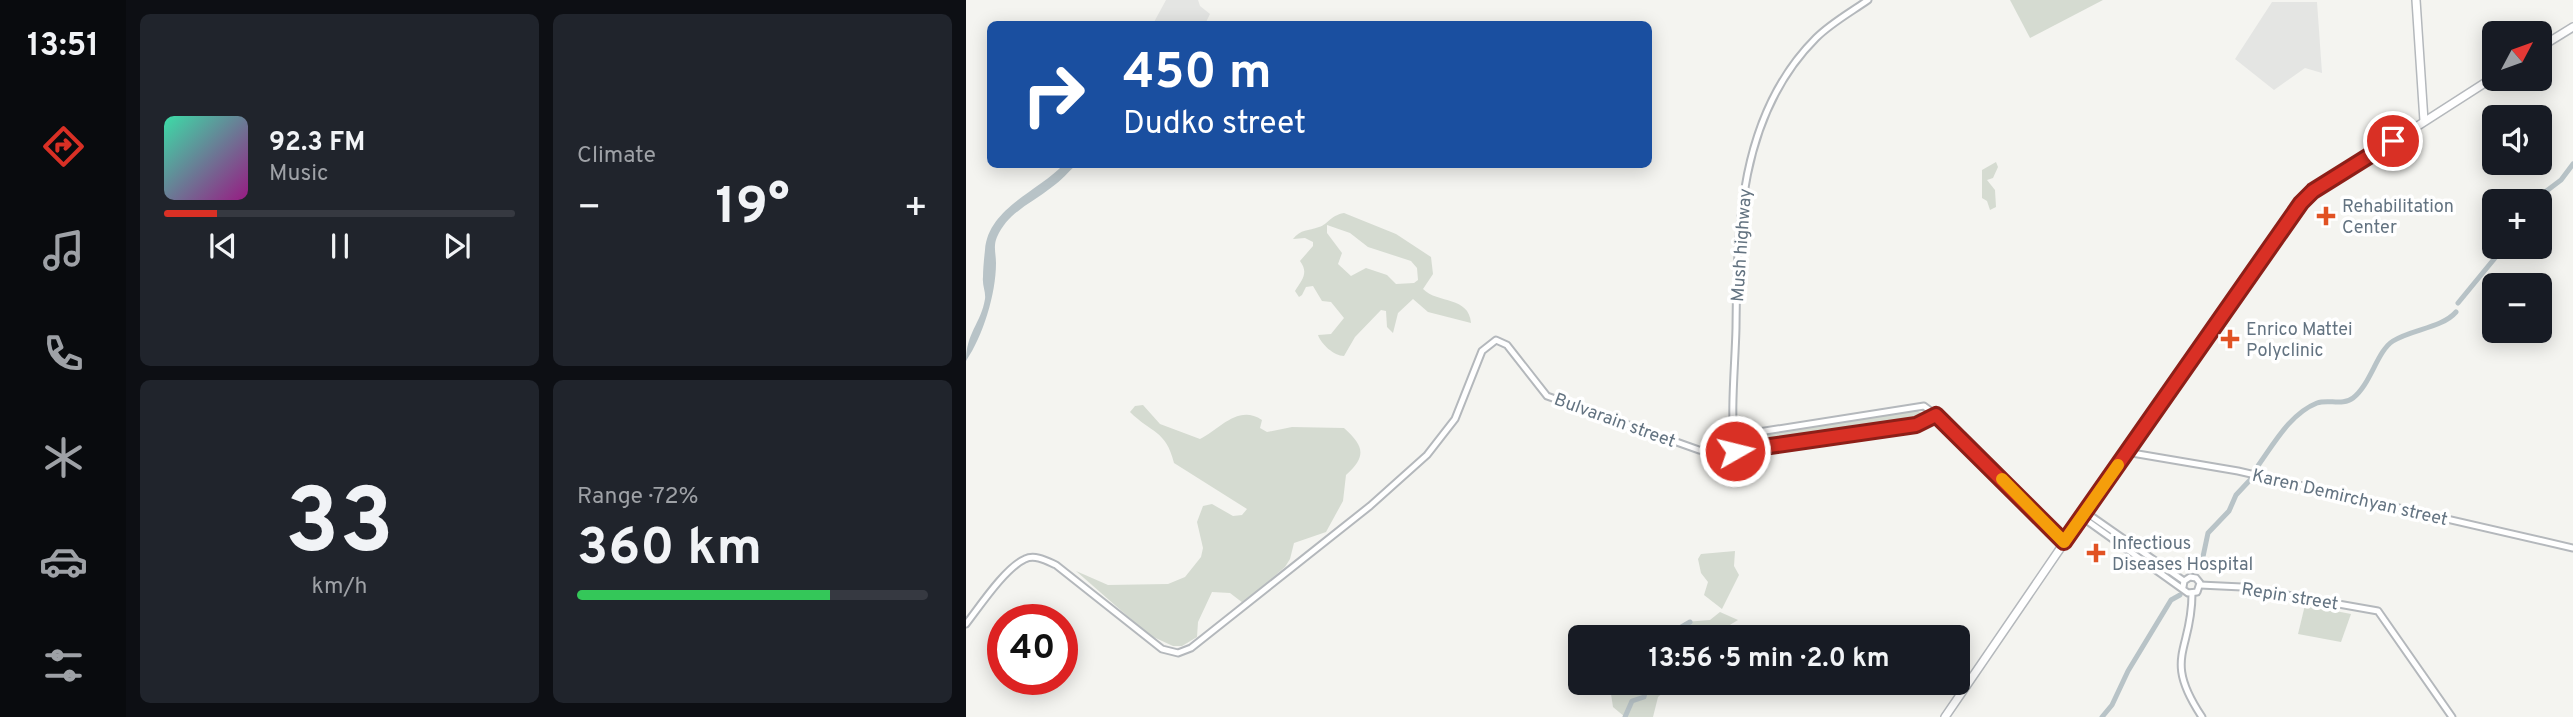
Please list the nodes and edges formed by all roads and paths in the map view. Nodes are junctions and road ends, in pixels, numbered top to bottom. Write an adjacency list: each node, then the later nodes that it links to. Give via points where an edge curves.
1 (1868, 0): 8 (street, Mush highway, via 1817,37 1787,72 1749,162 1741,210)
2 (2416, 0): 6 (main road)
3 (2573, 27): 4 (main road)
4 (2552, 40)
5 (2482, 85): 6 (main road)
6 (2424, 121): 11 (main road, via 2307,197)
7 (1936, 415): 8 (street, via 1924,406); 9 (street, Bulvarain street, via 1916,425); 13 (street)
8 (1733, 436): 9 (street, Mush highway); 10 (street)
9 (1735, 451): 10 (street, Bulvarain street)
10 (1718, 452): 18 (street, Bulvarain street, via 1699,450 1547,396 1507,345 1496,340 1482,351 1455,419 1427,454 1370,506 1191,648 1178,653 1162,649 1056,565 1039,558 1026,558 1009,572)
11 (2126, 453): 12 (main road); 14 (street, Karen Demirchyan street, via 2238,471)
12 (2083, 514): 13 (main road); 15 (street)
13 (2064, 542): 19 (main road)
14 (2573, 548)
15 (2184, 584): 16 (street, Repin street, via 2195,577); 17 (street)
16 (2200, 585): 17 (street); 21 (street, Repin street, via 2242,587 2378,611)
17 (2192, 594): 20 (street, via 2181,678)
18 (966, 624)
19 (1945, 717)
20 (2202, 717)
21 (2452, 717)

